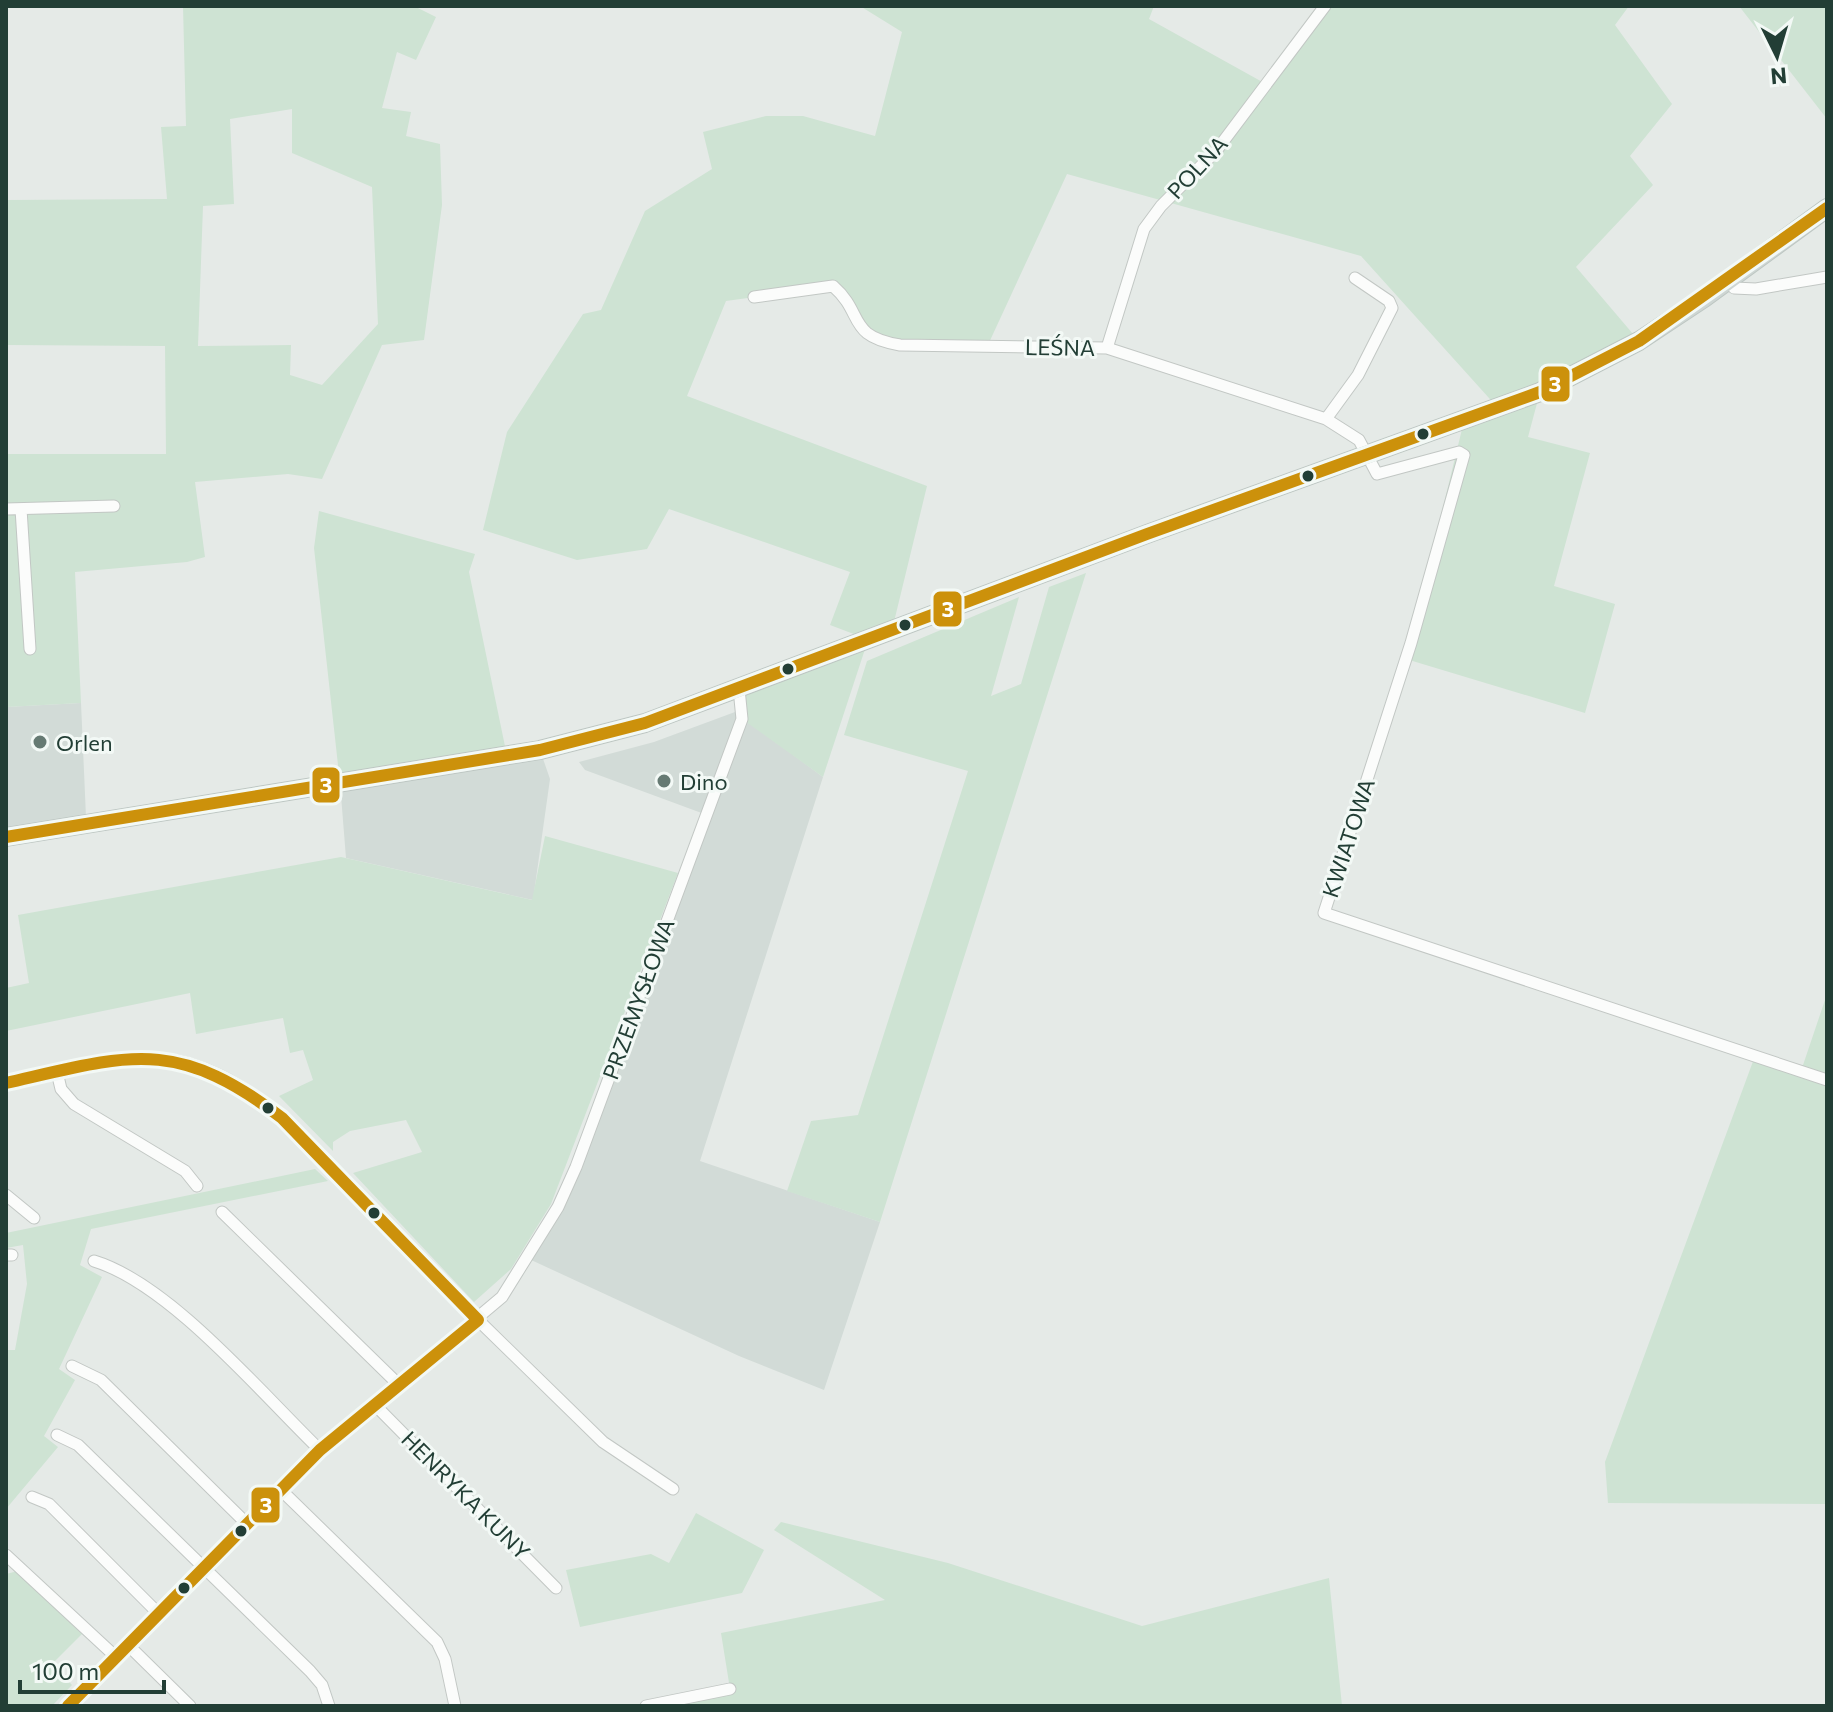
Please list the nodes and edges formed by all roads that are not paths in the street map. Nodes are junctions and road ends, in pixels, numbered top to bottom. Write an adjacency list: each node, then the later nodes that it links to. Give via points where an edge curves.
1 (1325, 6): 7 (street, POLNA, via 1216,151 1144,229)
2 (1827, 208): 5 (main road)
3 (1827, 277): 5 (street, via 1756,289 1734,288)
4 (1355, 278): 8 (street, via 1392,308 1358,375)
5 (1727, 281): 9 (main road, via 1639,341 1540,392)
6 (754, 297): 7 (street, LEŚNA, via 833,286 843,294 864,334 879,342)
7 (1107, 348): 8 (street, LEŚNA)
8 (1326, 419): 9 (street, LEŚNA, via 1359,440)
9 (1367, 457): 14 (main road, via 1147,534); 17 (street, KWIATOWA, via 1377,474 1459,452 1465,462 1324,913)
10 (114, 506): 12 (street)
11 (6, 509): 12 (street)
12 (21, 509): 13 (street)
13 (30, 649)
14 (739, 689): 15 (main road, via 645,723 540,750); 24 (street, PRZEMYSŁOWA, via 742,719 576,1167 558,1207 502,1297)
15 (6, 837)
16 (57, 1072): 18 (street); 19 (street, via 61,1089 74,1104 185,1171); 24 (street, via 121,1059 172,1057 225,1076 282,1118)
17 (1827, 1080)
18 (6, 1083)
19 (197, 1186)
20 (6, 1195): 22 (street)
21 (222, 1212): 26 (street)
22 (34, 1218)
23 (94, 1261): 29 (street, via 145,1285 173,1307)
24 (478, 1320): 26 (street, PRZEMYSŁOWA); 31 (street, via 603,1442)
25 (72, 1366): 33 (street, via 101,1380)
26 (398, 1384): 27 (street, PRZEMYSŁOWA)
27 (374, 1404): 29 (street, PRZEMYSŁOWA); 36 (street, HENRYKA KUNY)
28 (57, 1435): 35 (street, via 78,1445)
29 (320, 1450): 30 (street, PRZEMYSŁOWA)
30 (280, 1489): 33 (street, PRZEMYSŁOWA); 44 (street, via 437,1642)
31 (673, 1489)
32 (32, 1497): 37 (street, via 49,1504)
33 (247, 1524): 35 (street, PRZEMYSŁOWA)
34 (6, 1555): 39 (street)
35 (204, 1566): 37 (street, PRZEMYSŁOWA); 43 (street, via 310,1671)
36 (556, 1588)
37 (158, 1613): 38 (street, PRZEMYSŁOWA)
38 (128, 1645): 39 (street, PRZEMYSŁOWA); 42 (street)
39 (116, 1657): 41 (street, PRZEMYSŁOWA)
40 (730, 1689): 45 (street)
41 (68, 1706)
42 (190, 1706)
43 (329, 1706)
44 (455, 1706)
45 (646, 1706)

